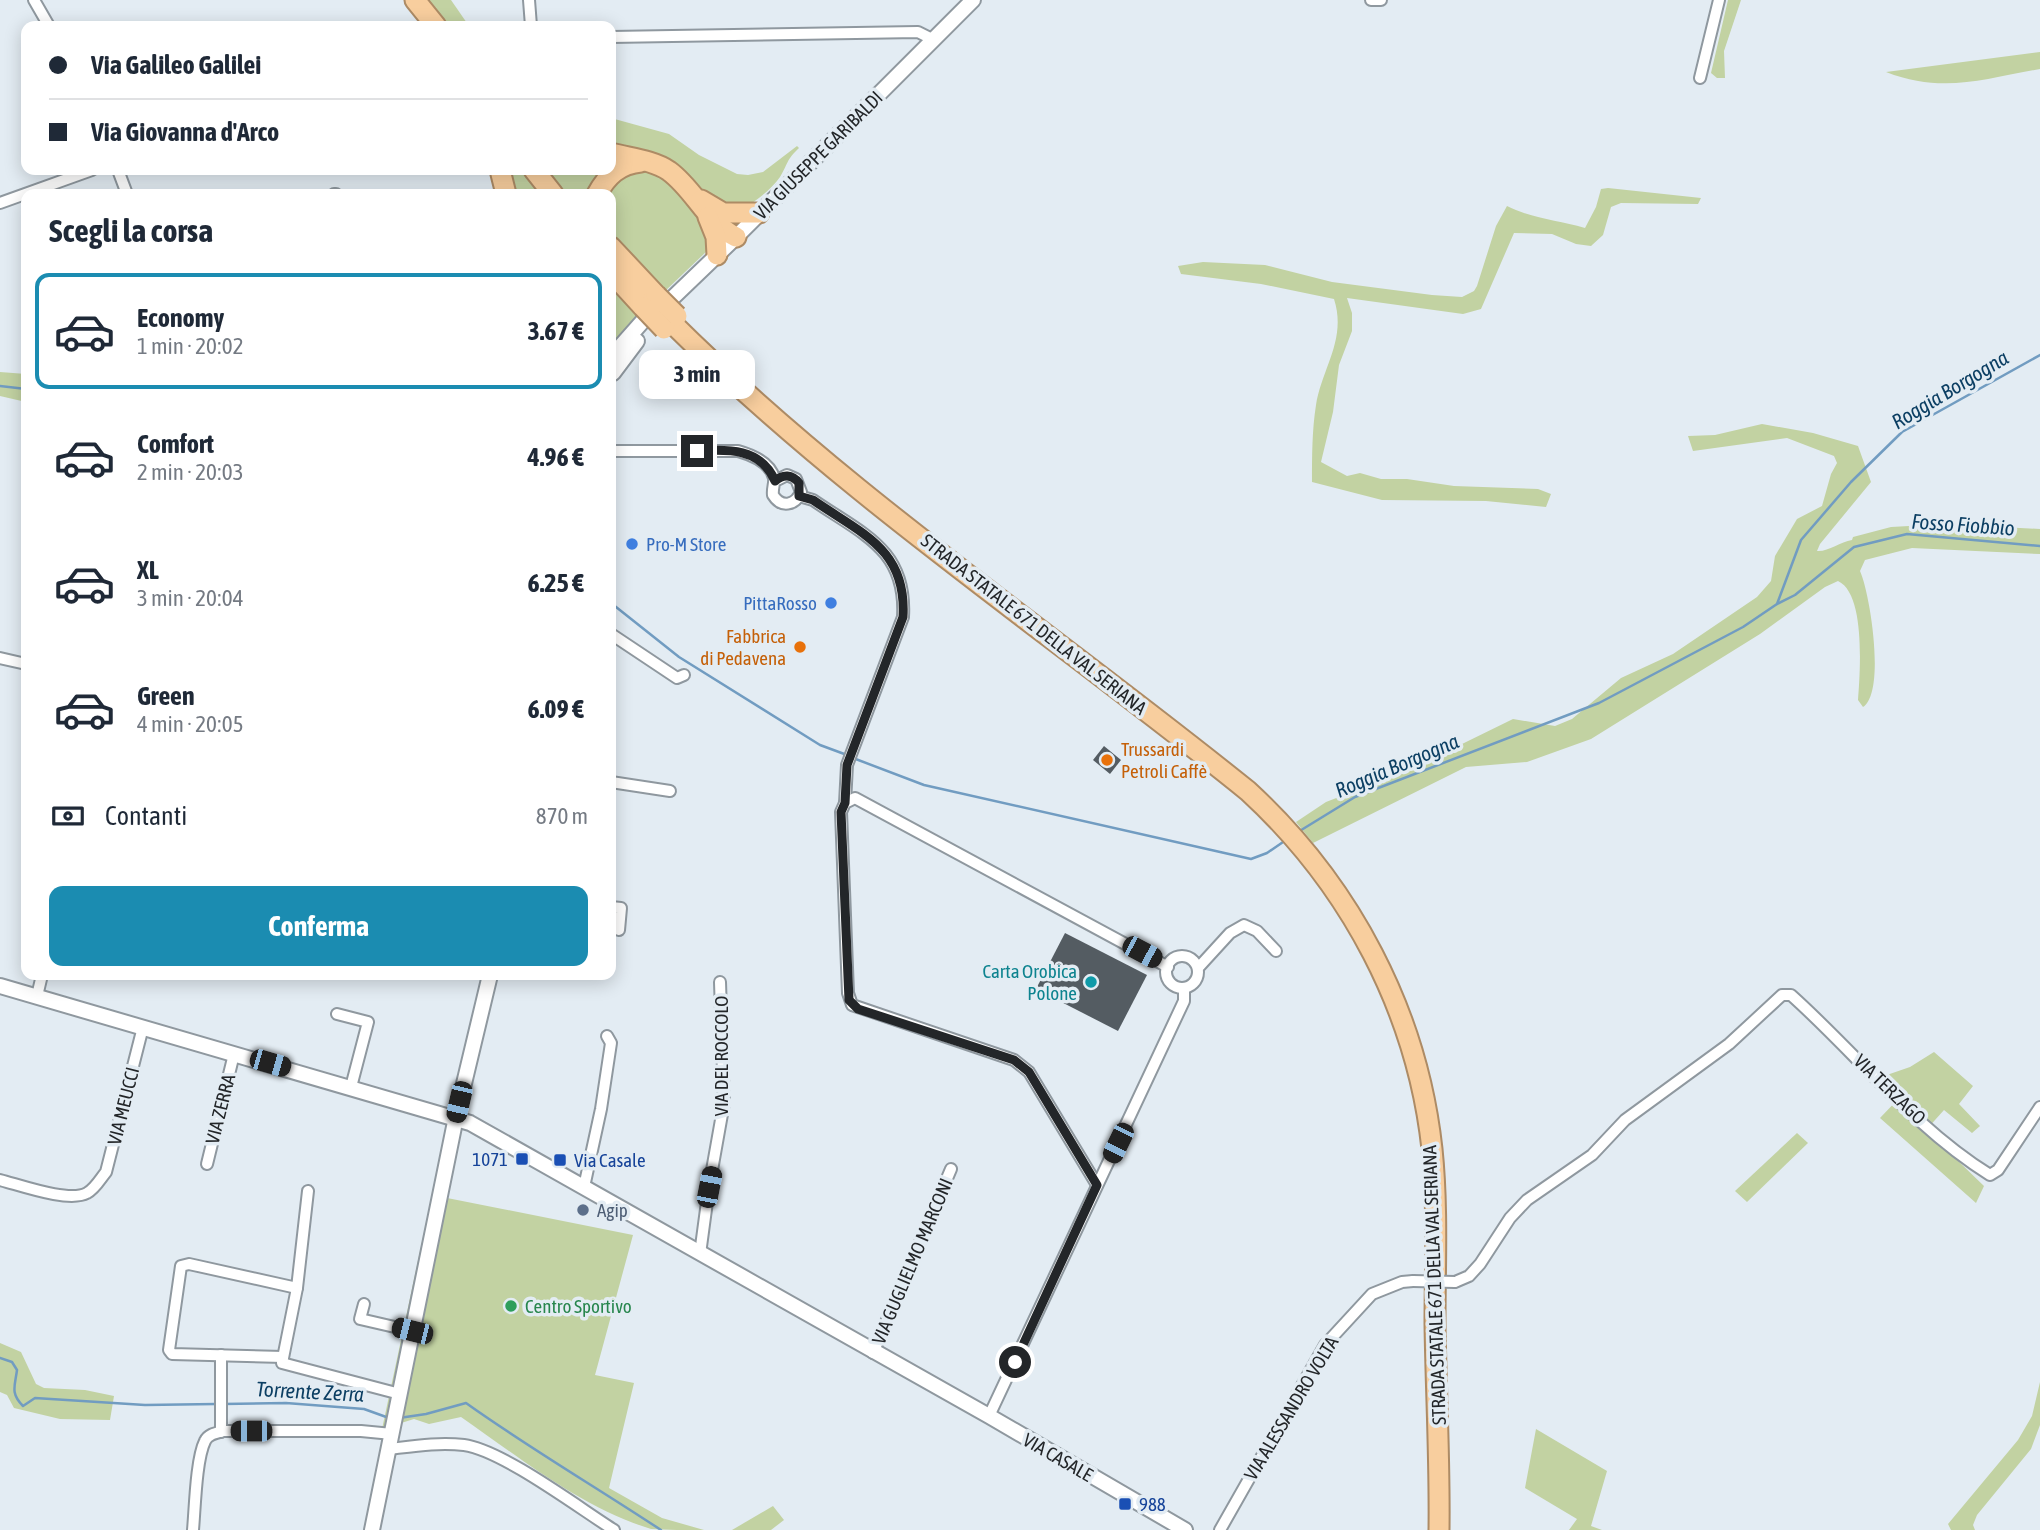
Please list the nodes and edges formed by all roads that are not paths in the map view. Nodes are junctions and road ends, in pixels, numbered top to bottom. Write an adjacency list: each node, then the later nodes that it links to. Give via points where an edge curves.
1 (34, 0): 8 (street)
2 (411, 0): 9 (highway); 10 (highway)
3 (529, 0): 11 (street)
4 (973, 0): 13 (street, VIA GIUSEPPE GARIBALDI)
5 (1371, 0): 6 (street)
6 (1381, 0)
7 (1719, 0): 14 (street)
8 (46, 21)
9 (423, 21)
10 (431, 21)
11 (531, 21)
12 (616, 37): 13 (street, via 918,32)
13 (934, 40): 26 (street, VIA GIUSEPPE GARIBALDI)
14 (1700, 78)
15 (616, 154): 16 (highway)
16 (649, 162): 17 (highway, via 631,163); 27 (highway, via 668,171)
17 (616, 171)
18 (78, 175): 21 (street)
19 (538, 175): 22 (highway)
20 (611, 175): 23 (highway)
21 (39, 189)
22 (549, 189)
23 (600, 189)
24 (21, 195): 25 (street)
25 (0, 203)
26 (759, 213): 27 (highway); 28 (street, VIA GIUSEPPE GARIBALDI)
27 (715, 214): 28 (highway, via 722,230); 30 (highway)
28 (736, 237): 30 (street, VIA GIUSEPPE GARIBALDI)
29 (616, 254): 33 (highway)
30 (717, 255): 33 (street, VIA GIUSEPPE GARIBALDI)
31 (616, 263): 33 (highway, STRADA STATALE 671 DELLA VAL SERIANA)
32 (616, 276): 33 (highway)
33 (660, 311): 34 (street, VIA GIUSEPPE GARIBALDI, via 642,322); 35 (street, VIA GIUSEPPE GARIBALDI); 87 (highway, STRADA STATALE 671 DELLA VAL SERIANA, via 730,381 821,460 1178,735 1269,811 1304,848 1350,913 1386,980 1424,1097 1434,1186)
34 (616, 351)
35 (616, 370)
36 (616, 451): 37 (street, via 738,451 765,464)
37 (775, 481): 38 (street, via 792,477 799,483); 38 (street, via 772,490 779,502 788,504)
38 (799, 496): 45 (street, via 813,500 885,551 898,570 905,595 903,617 847,765)
39 (616, 637): 42 (street, via 677,678)
40 (0, 658): 41 (street)
41 (21, 663)
42 (684, 675)
43 (616, 783): 44 (street)
44 (670, 791)
45 (845, 803): 49 (street, via 855,799); 67 (street, via 842,856 852,1006 1014,1060 1029,1072)
46 (616, 908): 47 (street, via 621,908)
47 (619, 930)
48 (1276, 951): 50 (street, via 1257,931 1244,925 1230,933)
49 (1168, 967): 50 (street, via 1175,957 1184,956); 55 (street, via 1170,982)
50 (1198, 968): 55 (street, via 1195,981)
51 (41, 980): 56 (street)
52 (488, 980): 63 (street)
53 (720, 982): 70 (street, VIA DEL ROCCOLO, via 724,1103)
54 (0, 986): 56 (street, VIA CASALE)
55 (1184, 988): 67 (street, via 1184,1001)
56 (37, 996): 58 (street, VIA CASALE)
57 (337, 1014): 61 (street, via 368,1022)
58 (143, 1027): 60 (street, VIA CASALE); 66 (street, VIA MEUCCI, via 106,1172 87,1194 64,1196)
59 (607, 1036): 68 (street, via 611,1043 601,1109)
60 (234, 1054): 61 (street, VIA CASALE); 64 (street, VIA ZERRA)
61 (351, 1087): 63 (street, VIA CASALE)
62 (2040, 1107): 71 (street, VIA TERZAGO, via 1990,1175 1966,1160 1909,1109 1791,995 1775,999 1729,1044 1625,1120 1592,1155 1527,1200 1480,1264)
63 (456, 1117): 68 (street, VIA CASALE); 74 (street)
64 (206, 1164)
65 (951, 1169): 75 (street, VIA GUGLIELMO MARCONI)
66 (0, 1180)
67 (1097, 1185): 79 (street)
68 (584, 1187): 70 (street, VIA CASALE)
69 (308, 1191): 72 (street)
70 (701, 1254): 75 (street, VIA CASALE)
71 (1455, 1282): 86 (street, VIA ALESSANDRO VOLTA, bridge, via 1402,1282 1371,1294 1325,1345)
72 (297, 1288): 76 (street, via 181,1266 169,1350 172,1354); 77 (street)
73 (364, 1304): 74 (street, via 360,1319)
74 (412, 1331): 78 (street)
75 (873, 1353): 79 (street, VIA CASALE)
76 (221, 1355): 77 (street); 80 (street)
77 (283, 1357): 78 (street, via 282,1363)
78 (400, 1394): 81 (street)
79 (989, 1416): 85 (street, VIA CASALE)
80 (221, 1432): 81 (street, via 361,1431); 82 (street, via 210,1434 205,1441)
81 (391, 1437): 83 (street); 84 (street, via 466,1445 494,1453)
82 (192, 1530)
83 (372, 1530)
84 (614, 1530)
85 (1185, 1530)
86 (1220, 1530)
87 (1439, 1530)

